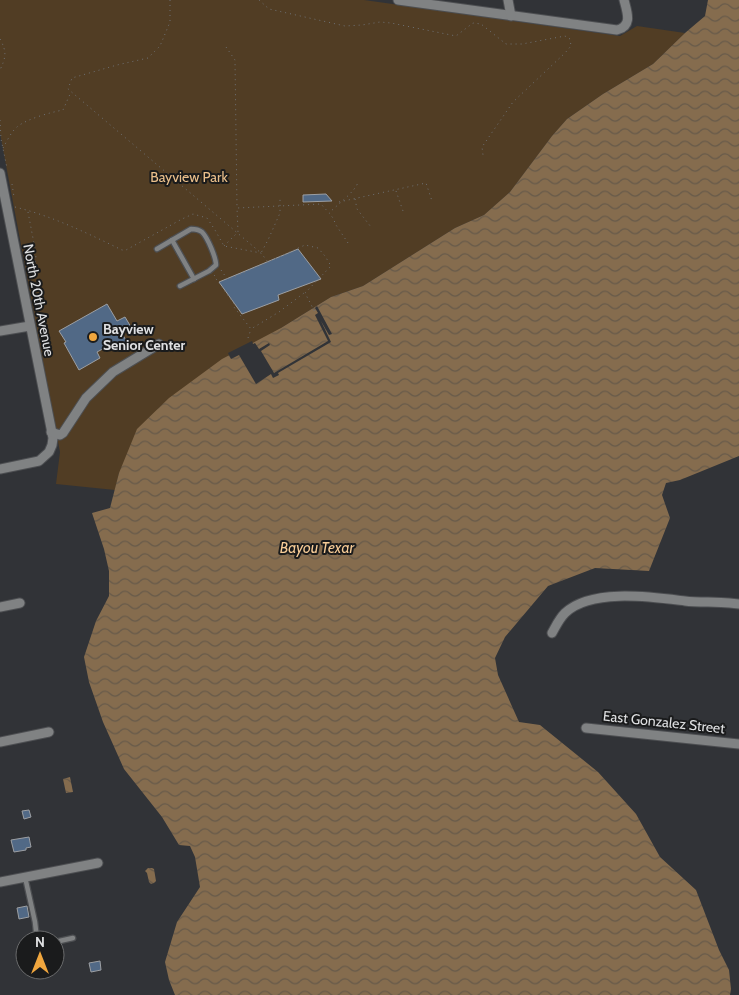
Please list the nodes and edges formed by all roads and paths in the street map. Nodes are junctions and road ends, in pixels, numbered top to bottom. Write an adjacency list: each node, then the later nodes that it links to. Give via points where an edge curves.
1 (170, 0): 10 (path, via 170,22 160,46 148,58 72,78 68,89)
2 (259, 0): 13 (path, via 269,9 345,26 380,22 456,36 473,24 481,24 506,44 565,36 570,39 571,46 565,53 513,102 482,147)
3 (398, 0): 6 (street)
4 (508, 0): 6 (street)
5 (624, 0): 6 (street, via 628,18 625,27 617,30)
6 (511, 16)
7 (0, 40): 9 (path, via 5,48 5,60)
8 (226, 47): 25 (path, via 235,60)
9 (0, 70)
10 (71, 91): 12 (path, via 63,110 18,126); 31 (path)
11 (0, 120): 12 (path)
12 (3, 148): 14 (path)
13 (483, 155)
14 (4, 173): 18 (street, North 20th Avenue)
15 (358, 182): 23 (path, via 357,188)
16 (11, 183): 20 (path)
17 (396, 190): 21 (path); 22 (path, via 426,184); 28 (path)
18 (2, 192): 26 (street, North 20th Avenue)
19 (280, 196): 24 (path)
20 (14, 197)
21 (355, 199): 23 (path); 30 (path, via 357,209)
22 (432, 201)
23 (340, 202): 29 (path)
24 (280, 206): 25 (path); 29 (path, via 321,204); 36 (path, via 280,213)
25 (237, 208): 31 (path)
26 (7, 209): 27 (path, via 16,207); 45 (street, North 20th Avenue)
27 (28, 211): 34 (path, via 78,229 122,250 193,214 206,218); 39 (path, via 36,254)
28 (403, 212)
29 (329, 213): 33 (path)
30 (371, 227)
31 (238, 232): 34 (path); 36 (path)
32 (172, 240): 35 (lane); 41 (lane); 41 (lane, via 191,229 203,233 216,259 216,266)
33 (348, 243)
34 (224, 246): 36 (path)
35 (157, 249)
36 (261, 253): 37 (path)
37 (268, 262): 38 (path, via 228,280); 43 (path, via 305,245 318,248 331,266)
38 (221, 269)
39 (34, 270)
40 (214, 276): 46 (path)
41 (194, 279): 42 (lane)
42 (180, 286)
43 (305, 292): 44 (path); 46 (path)
44 (316, 314)
45 (30, 326): 47 (street); 50 (street, North 20th Avenue)
46 (251, 329): 48 (path)
47 (0, 332)
48 (248, 338)
49 (158, 344): 50 (street, via 114,372 86,398 63,433)
50 (51, 432): 51 (street, via 52,445 39,461)
51 (0, 469)
52 (20, 603): 54 (street)
53 (739, 604): 55 (street, via 643,596 604,598 576,605 560,619)
54 (0, 607)
55 (552, 633)
56 (586, 728): 59 (street, East Gonzalez Street)
57 (49, 732): 58 (street)
58 (0, 742)
59 (739, 744)
60 (98, 863): 61 (street)
61 (24, 877): 62 (street); 63 (lane)
62 (0, 882)
63 (36, 930)
64 (73, 938): 65 (lane)
65 (65, 940)

